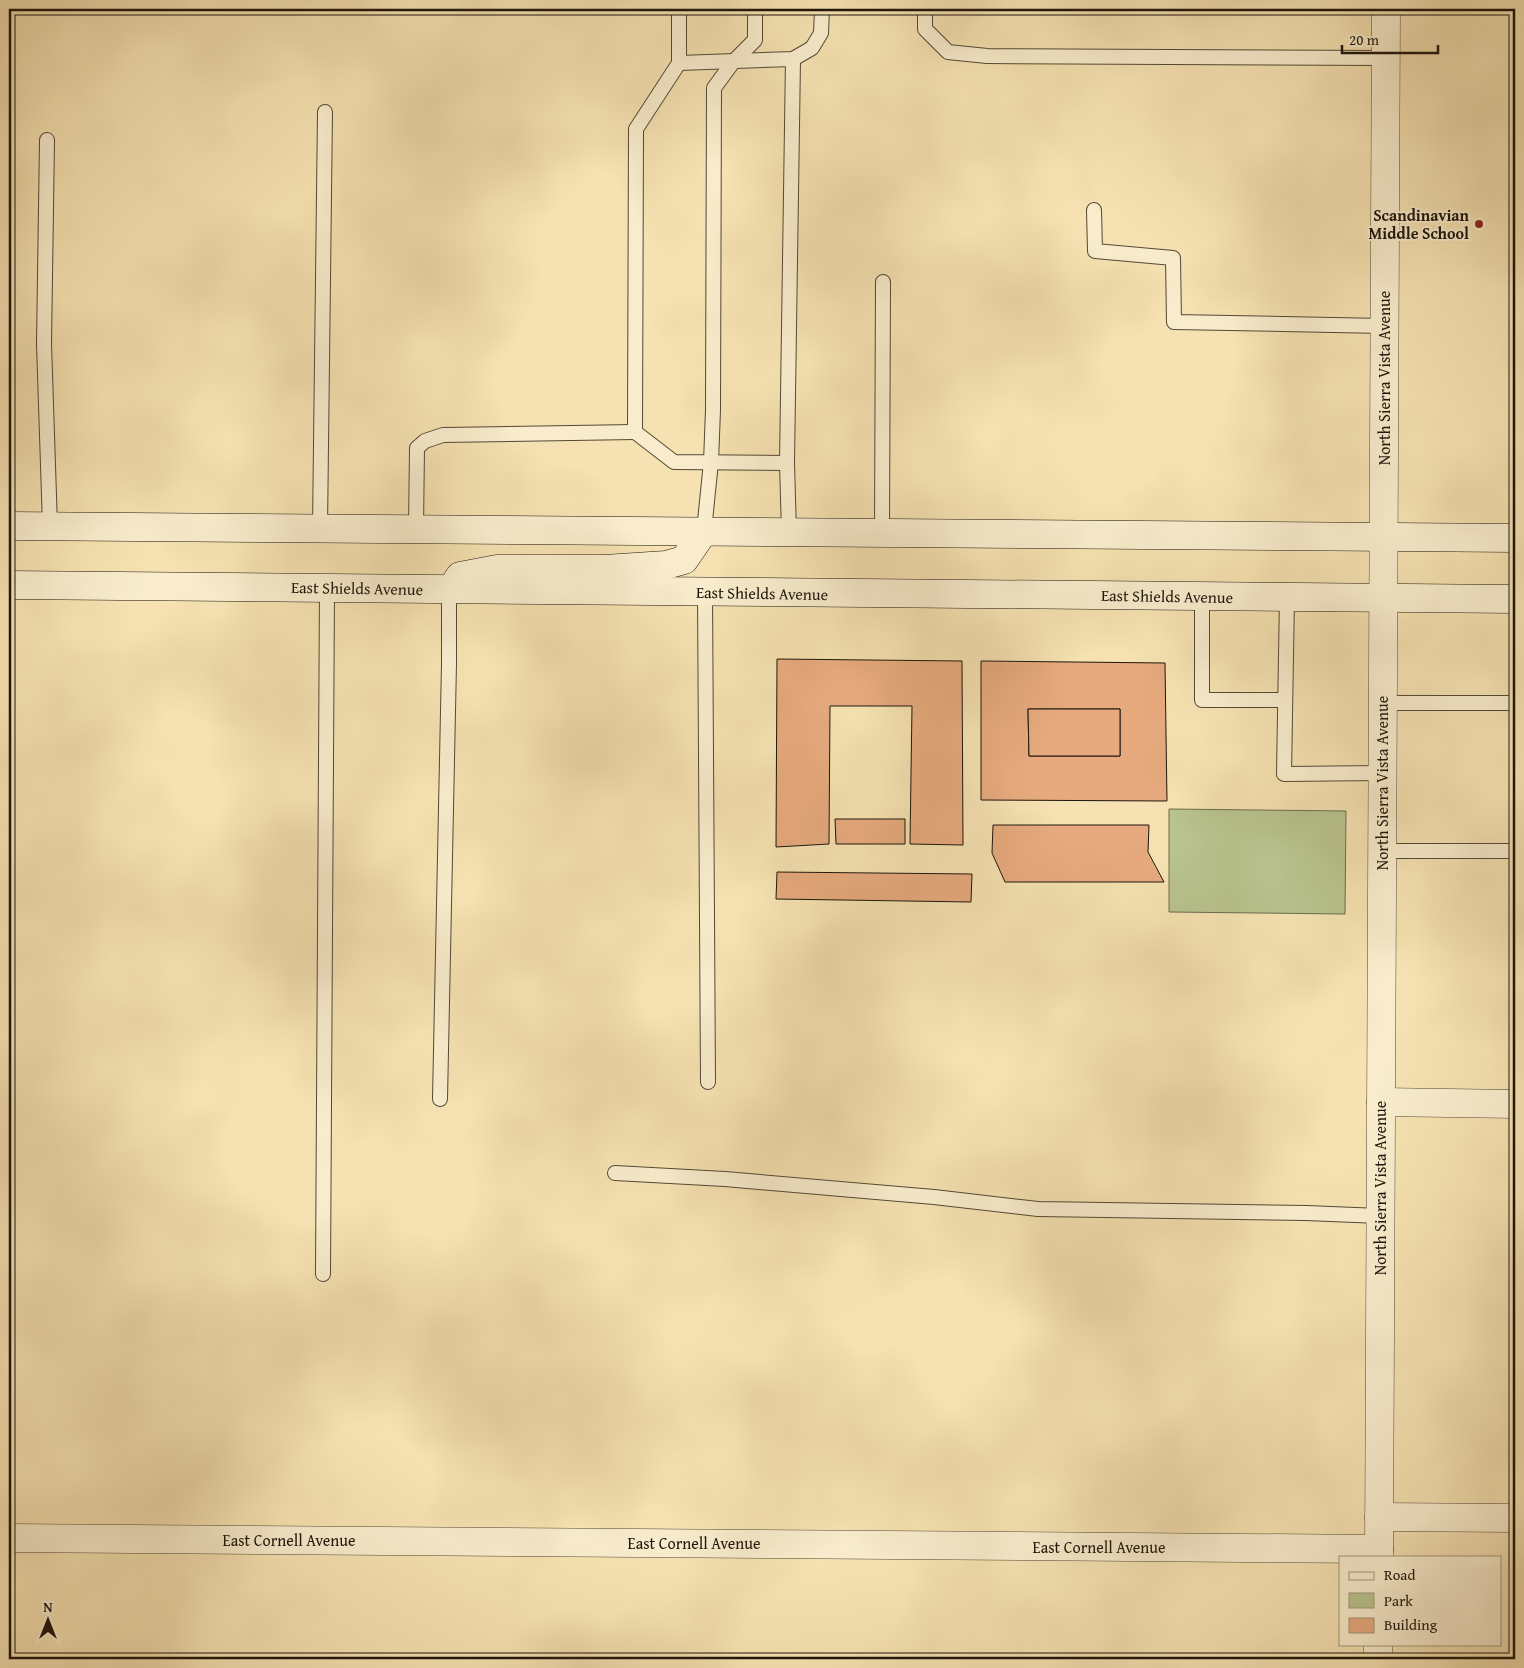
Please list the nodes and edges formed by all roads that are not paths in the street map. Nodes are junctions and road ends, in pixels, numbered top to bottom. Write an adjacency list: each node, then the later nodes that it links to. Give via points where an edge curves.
1 (679, 9): 9 (lane)
2 (755, 9): 8 (lane, via 755,40)
3 (822, 9): 7 (lane, via 821,32 812,48)
4 (925, 9): 6 (lane, via 925,29 948,52 987,56)
5 (1386, 9): 6 (main road, North Sierra Vista Avenue)
6 (1385, 58): 14 (main road, North Sierra Vista Avenue)
7 (792, 59): 8 (lane); 17 (lane)
8 (733, 62): 9 (lane); 16 (lane, via 714,88)
9 (679, 63): 15 (lane, via 636,129)
10 (325, 112): 20 (lane)
11 (47, 140): 19 (lane, via 44,344)
12 (1094, 210): 14 (lane, via 1094,251 1173,258 1174,322)
13 (883, 282): 24 (lane)
14 (1384, 326): 25 (main road, North Sierra Vista Avenue)
15 (635, 432): 16 (lane, via 674,462); 21 (lane, via 443,435 425,441 417,448)
16 (711, 462): 17 (lane); 22 (lane)
17 (787, 463): 23 (lane)
18 (9, 526): 19 (main road)
19 (50, 526): 20 (main road)
20 (320, 528): 21 (main road)
21 (416, 529): 22 (main road)
22 (704, 531): 23 (main road); 29 (main road, via 684,560 666,565 605,570 497,570 460,576)
23 (789, 532): 24 (main road)
24 (882, 532): 25 (main road)
25 (1383, 537): 26 (main road); 33 (main road, North Sierra Vista Avenue)
26 (1515, 538)
27 (9, 585): 28 (main road, East Shields Avenue)
28 (327, 588): 29 (main road, East Shields Avenue); 47 (lane)
29 (450, 589): 30 (main road, East Shields Avenue); 42 (lane)
30 (705, 592): 31 (main road, East Shields Avenue); 41 (lane)
31 (1202, 597): 32 (main road, East Shields Avenue); 35 (lane, via 1202,700)
32 (1286, 597): 33 (main road, East Shields Avenue); 35 (lane)
33 (1383, 598): 34 (main road, East Shields Avenue); 36 (main road, North Sierra Vista Avenue)
34 (1515, 599)
35 (1284, 700): 38 (lane, via 1284,774)
36 (1382, 703): 37 (lane); 38 (main road, North Sierra Vista Avenue)
37 (1515, 704)
38 (1382, 773): 39 (main road, North Sierra Vista Avenue)
39 (1382, 851): 40 (lane); 43 (main road, North Sierra Vista Avenue)
40 (1515, 851)
41 (708, 1082)
42 (440, 1099)
43 (1381, 1102): 44 (main road); 46 (main road, North Sierra Vista Avenue)
44 (1515, 1104)
45 (615, 1173): 46 (lane, via 735,1180 1038,1209)
46 (1380, 1216): 48 (main road, North Sierra Vista Avenue)
47 (323, 1274)
48 (1379, 1517): 49 (main road); 51 (main road, North Sierra Vista Avenue)
49 (1515, 1518)
50 (9, 1538): 51 (main road, East Cornell Avenue)
51 (1379, 1553)
52 (1378, 1646): 53 (main road)
53 (1378, 1659)

